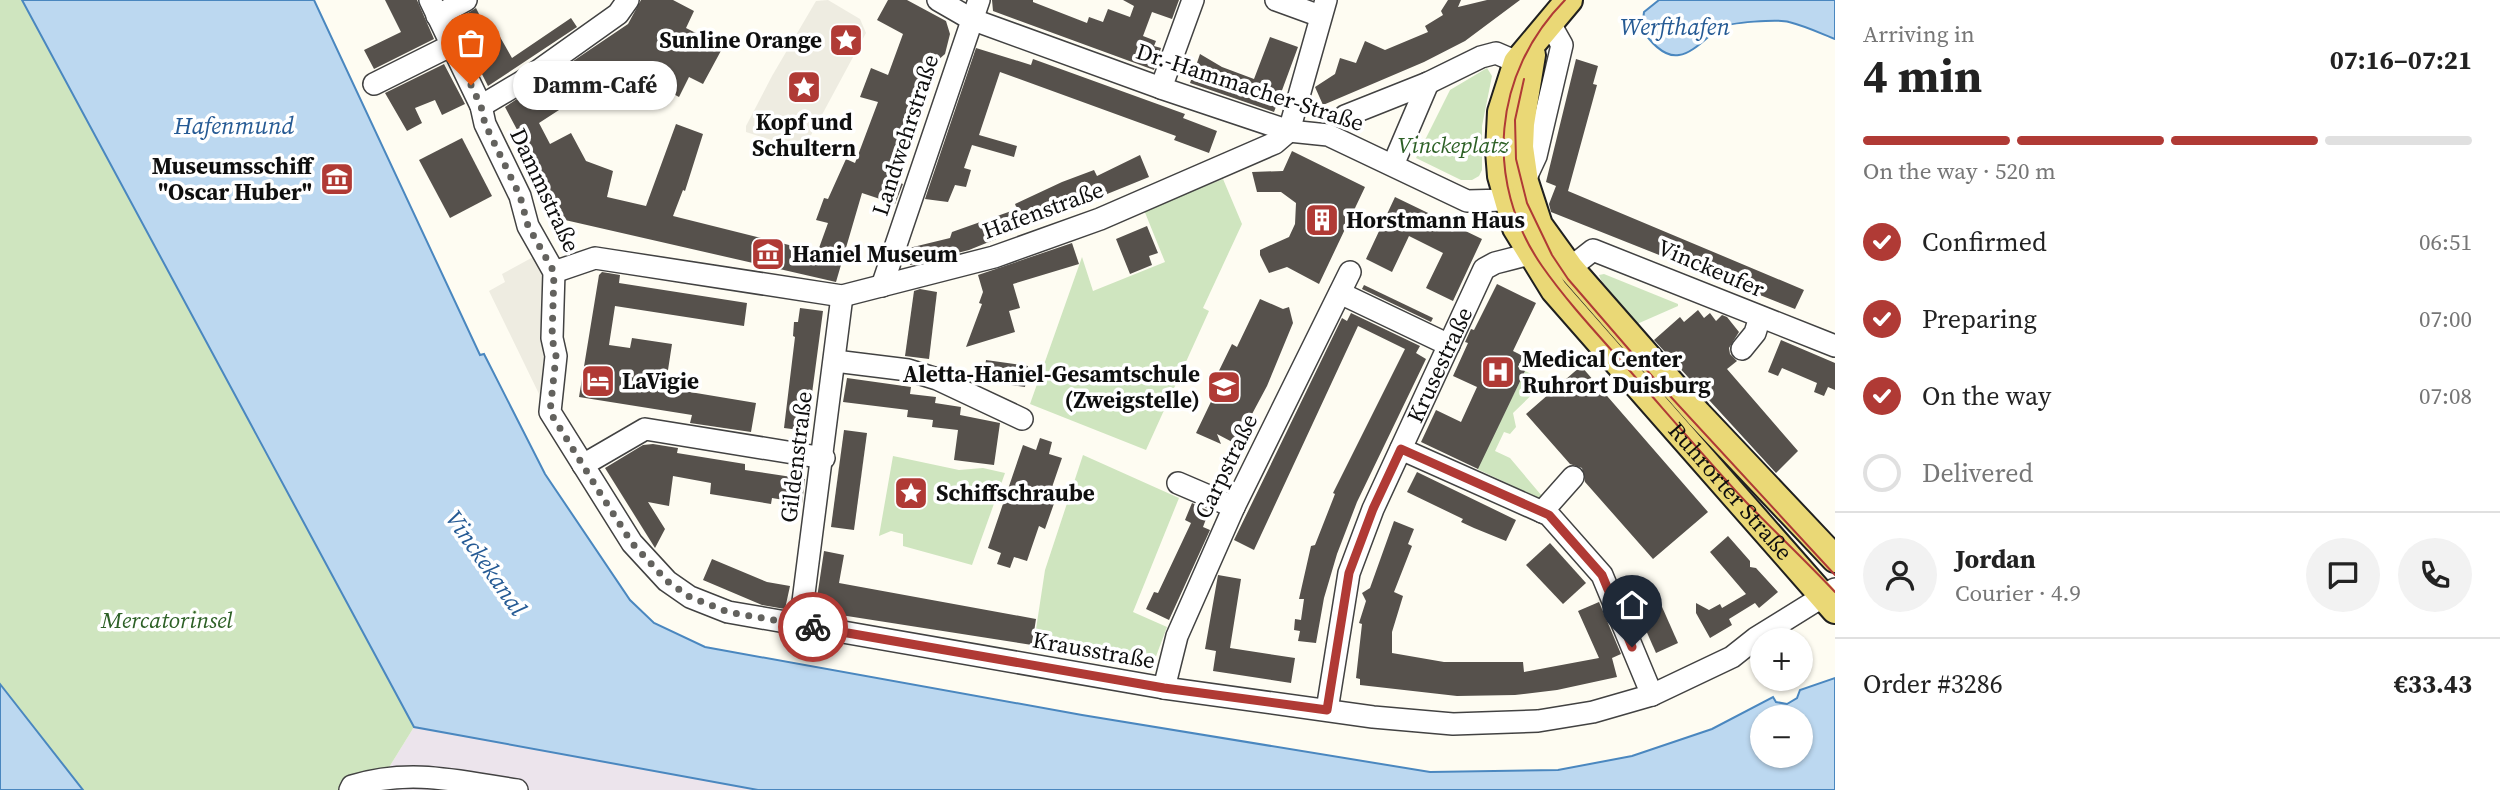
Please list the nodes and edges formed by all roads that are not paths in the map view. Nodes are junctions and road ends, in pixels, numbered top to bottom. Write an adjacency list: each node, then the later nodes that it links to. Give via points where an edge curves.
1 (466, 0): 7 (street)
2 (938, 0): 9 (street, Dr.-Hammacher-Straße)
3 (1193, 0): 15 (street)
4 (1276, 0): 8 (street)
5 (1569, 0): 10 (main road)
6 (617, 5): 16 (street, via 528,78)
7 (433, 8): 11 (street, Dammstraße)
8 (1323, 8): 18 (street)
9 (975, 10): 15 (street, Dr.-Hammacher-Straße); 25 (street, Landwehrstraße)
10 (1549, 22): 12 (main road); 20 (street, via 1562,45 1536,156)
11 (452, 45): 14 (street); 16 (street, Dammstraße)
12 (1524, 54): 13 (street, via 1480,57); 20 (main road, via 1503,103 1499,132 1501,176)
13 (1428, 83): 17 (street); 19 (street)
14 (373, 85)
15 (1161, 88): 18 (street, Dr.-Hammacher-Straße)
16 (481, 106): 24 (street, Dammstraße)
17 (1345, 116)
18 (1289, 131): 19 (street, Dr.-Hammacher-Straße, via 1328,135); 25 (street, Hafenstraße, via 1275,143 1100,219 994,257)
19 (1393, 165): 20 (street, Dr.-Hammacher-Straße, via 1467,201)
20 (1516, 191): 21 (main road, Ruhrorter Straße, via 1516,228); 22 (main road, Ruhrorter Straße)
21 (1530, 254): 29 (street, Krusestraße, via 1484,269); 42 (main road, Ruhrorter Straße, via 1553,290)
22 (1570, 268): 28 (street, Vinckeufer, via 1593,250 1716,308); 41 (main road, Ruhrorter Straße, via 1698,414)
23 (1350, 272): 26 (street, Carpstraße)
24 (554, 281): 27 (street, Hafenstraße, via 594,258); 36 (street, Krausstraße, via 552,338 556,356 550,412)
25 (882, 286): 27 (street, Hafenstraße)
26 (1340, 293): 29 (street); 39 (street, Carpstraße)
27 (842, 296): 32 (street, Gildenstraße)
28 (1760, 317): 30 (street, Vinckeufer); 31 (street)
29 (1449, 345): 34 (street, Krusestraße)
30 (1835, 346)
31 (1742, 349)
32 (835, 361): 33 (street, via 908,370); 35 (street, Gildenstraße)
33 (1022, 419)
34 (1401, 449): 40 (street); 46 (street, Krusestraße, via 1349,573)
35 (824, 458): 36 (street, via 645,429); 43 (street, Gildenstraße)
36 (583, 464): 43 (street, Krausstraße, via 632,543 667,581 690,597 728,612)
37 (1573, 477): 40 (street)
38 (1178, 483): 39 (street)
39 (1234, 507): 44 (street, Carpstraße, via 1177,636)
40 (1542, 512): 45 (street, via 1602,575)
41 (1835, 559)
42 (1831, 599): 45 (street, Krausstraße, via 1756,638 1732,657)
43 (800, 625): 44 (street, Krausstraße)
44 (1164, 688): 46 (street, Krausstraße)
45 (1652, 695): 46 (street, Krausstraße, via 1538,721 1452,724)
46 (1327, 710)
47 (351, 788): 48 (street, via 381,777 426,776)
48 (517, 790)

